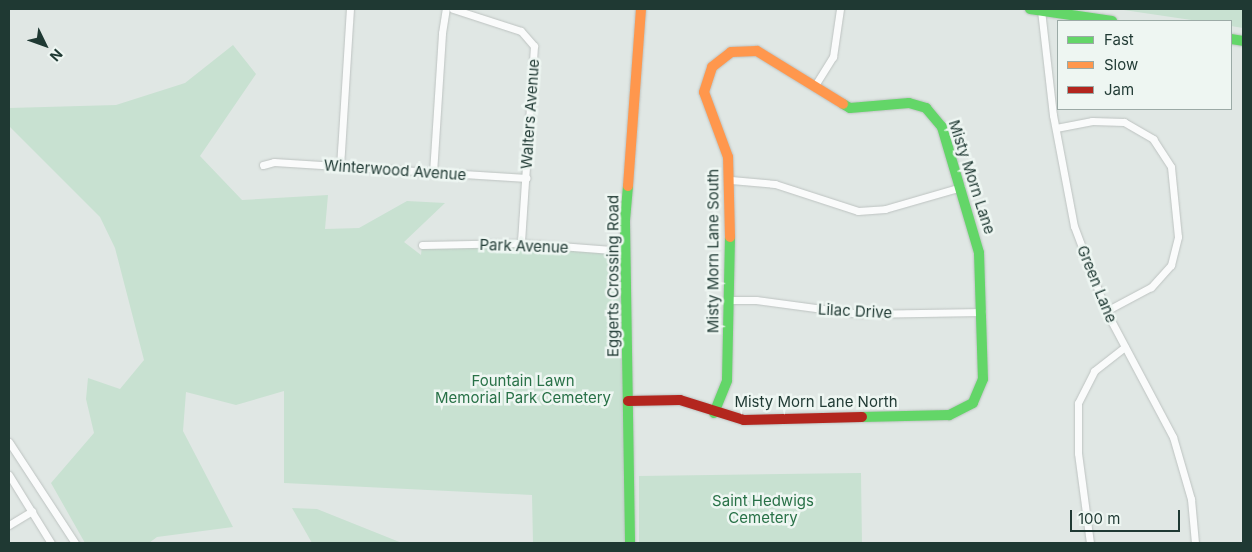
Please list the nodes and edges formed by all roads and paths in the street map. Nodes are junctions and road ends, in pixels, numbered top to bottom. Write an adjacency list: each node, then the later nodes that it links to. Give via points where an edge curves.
1 (350, 9): 12 (street)
2 (446, 9): 13 (street)
3 (453, 9): 14 (street, Walters Avenue, via 521,31 534,46)
4 (642, 9): 19 (street, Eggerts Crossing Road)
5 (840, 9): 9 (street, via 833,57)
6 (1035, 10): 7 (street); 10 (street, Green Lane)
7 (1105, 20)
8 (739, 49): 9 (street, Misty Morn Lane, via 764,54); 15 (street, Misty Morn Lane South, via 717,61 705,83 706,102 724,144)
9 (814, 87): 16 (street, Misty Morn Lane, via 850,108 909,103 926,108 942,127)
10 (1056, 128): 21 (street, Green Lane, via 1074,226); 21 (street, via 1092,120 1124,122 1154,140 1171,167 1178,237 1171,265 1151,287)
11 (264, 165): 12 (street, Winterwood Avenue, via 274,162)
12 (340, 167): 13 (street, Winterwood Avenue)
13 (433, 173): 14 (street, Winterwood Avenue)
14 (526, 178): 17 (street, Walters Avenue)
15 (731, 180): 16 (street, via 775,184 858,211 884,209); 20 (street, Misty Morn Lane South)
16 (961, 187): 22 (street, Misty Morn Lane, via 978,243)
17 (522, 243): 18 (street, Park Avenue); 19 (street, Park Avenue)
18 (422, 245)
19 (625, 251): 24 (street, Eggerts Crossing Road)
20 (728, 300): 22 (street, Lilac Drive, via 756,300 852,314); 26 (street, Misty Morn Lane South, via 727,380)
21 (1106, 311): 23 (street, Green Lane)
22 (982, 312): 25 (street, Misty Morn Lane, via 983,379)
23 (1125, 347): 34 (street, via 1094,371 1078,403 1078,453); 35 (street, Green Lane, via 1165,418 1182,460 1191,499)
24 (628, 401): 26 (street, Misty Morn Lane North, via 671,399); 33 (street, Eggerts Crossing Road)
25 (973, 403): 26 (street, Misty Morn Lane North, via 949,416 744,420)
26 (714, 413)
27 (9, 442): 32 (street)
28 (9, 476): 29 (street)
29 (32, 511): 30 (street); 31 (street)
30 (9, 525)
31 (51, 543)
32 (75, 543)
33 (630, 543)
34 (1090, 543)
35 (1194, 543)

